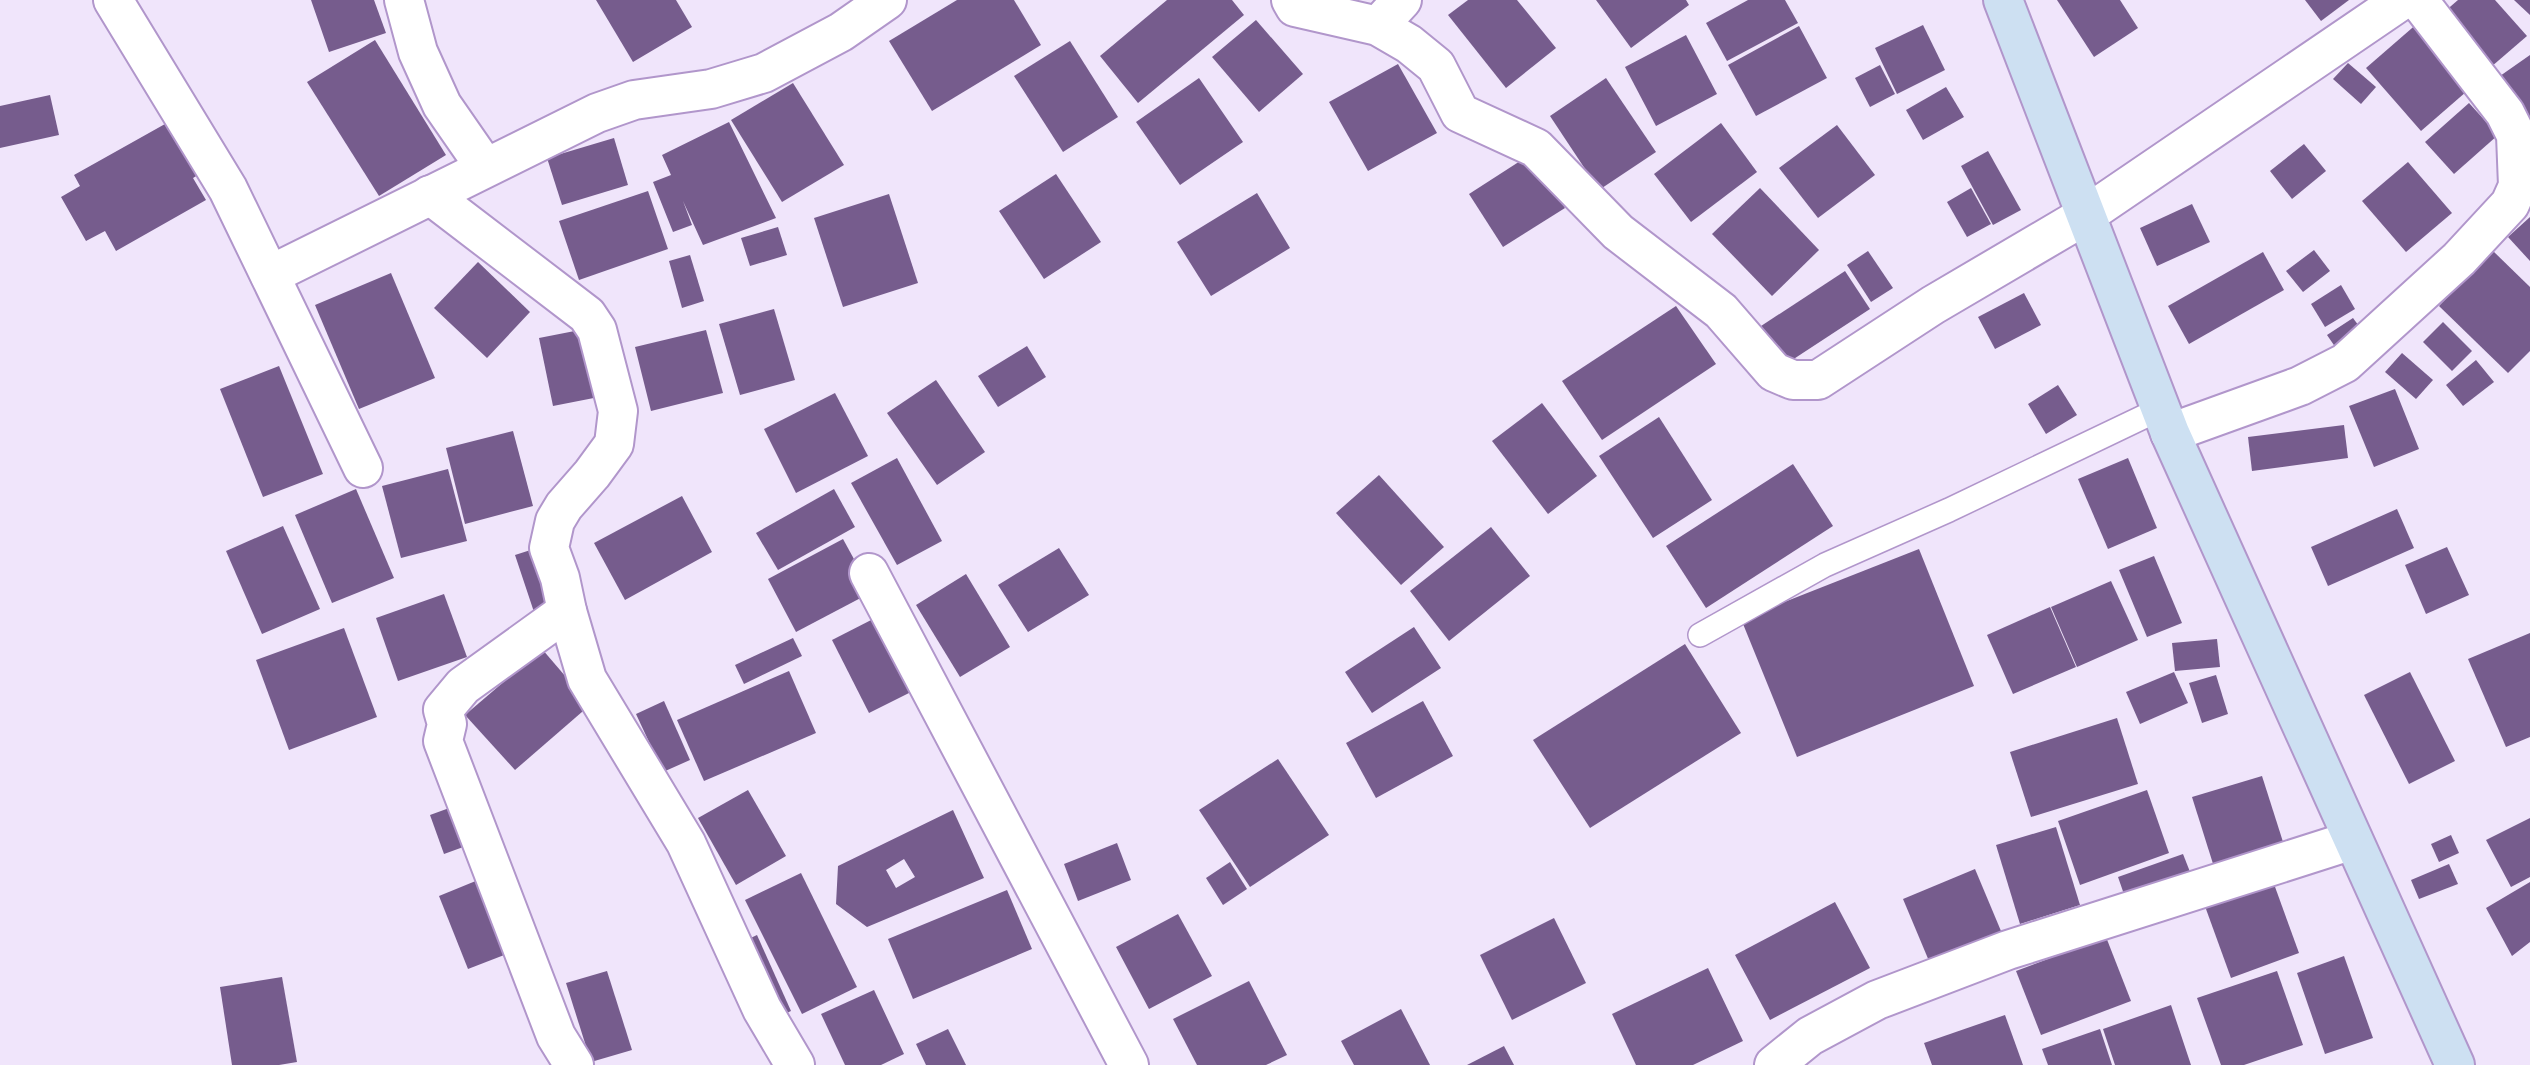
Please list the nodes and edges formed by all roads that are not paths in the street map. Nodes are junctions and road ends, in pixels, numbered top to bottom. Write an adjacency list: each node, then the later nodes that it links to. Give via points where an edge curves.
1 (113, 0): 12 (street, via 228,189)
2 (404, 0): 9 (street, via 418,52 442,105)
3 (887, 0): 9 (street, via 841,32 764,72 712,89 634,100)
4 (1292, 0): 8 (street, via 1295,7)
5 (2003, 0): 11 (main road)
6 (2402, 0): 11 (street)
7 (2418, 0): 13 (street, via 2505,113 2516,135 2518,186 2510,204 2459,259 2345,363 2300,386)
8 (1390, 13): 11 (street, via 1409,44 1436,66 1460,113 1536,148 1618,232 1721,311 1774,372 1793,380 1818,380 1933,305)
9 (485, 167): 10 (street)
10 (430, 195): 12 (street); 16 (street, via 587,315 597,330 618,411 614,444 555,521 550,548)
11 (2086, 215): 13 (main road)
12 (270, 275): 14 (street)
13 (2165, 421): 17 (lane, via 1825,565); 18 (main road)
14 (363, 468)
15 (869, 573): 21 (street)
16 (568, 611): 19 (street, via 587,679 686,843); 20 (street, via 463,686 443,710 447,724 443,741 556,1036)
17 (1700, 635)
18 (2353, 840): 22 (street, via 2008,950 1877,1000 1810,1036); 23 (main road)
19 (784, 1063)
20 (574, 1065)
21 (1129, 1065)
22 (1774, 1065)
23 (2455, 1065)

